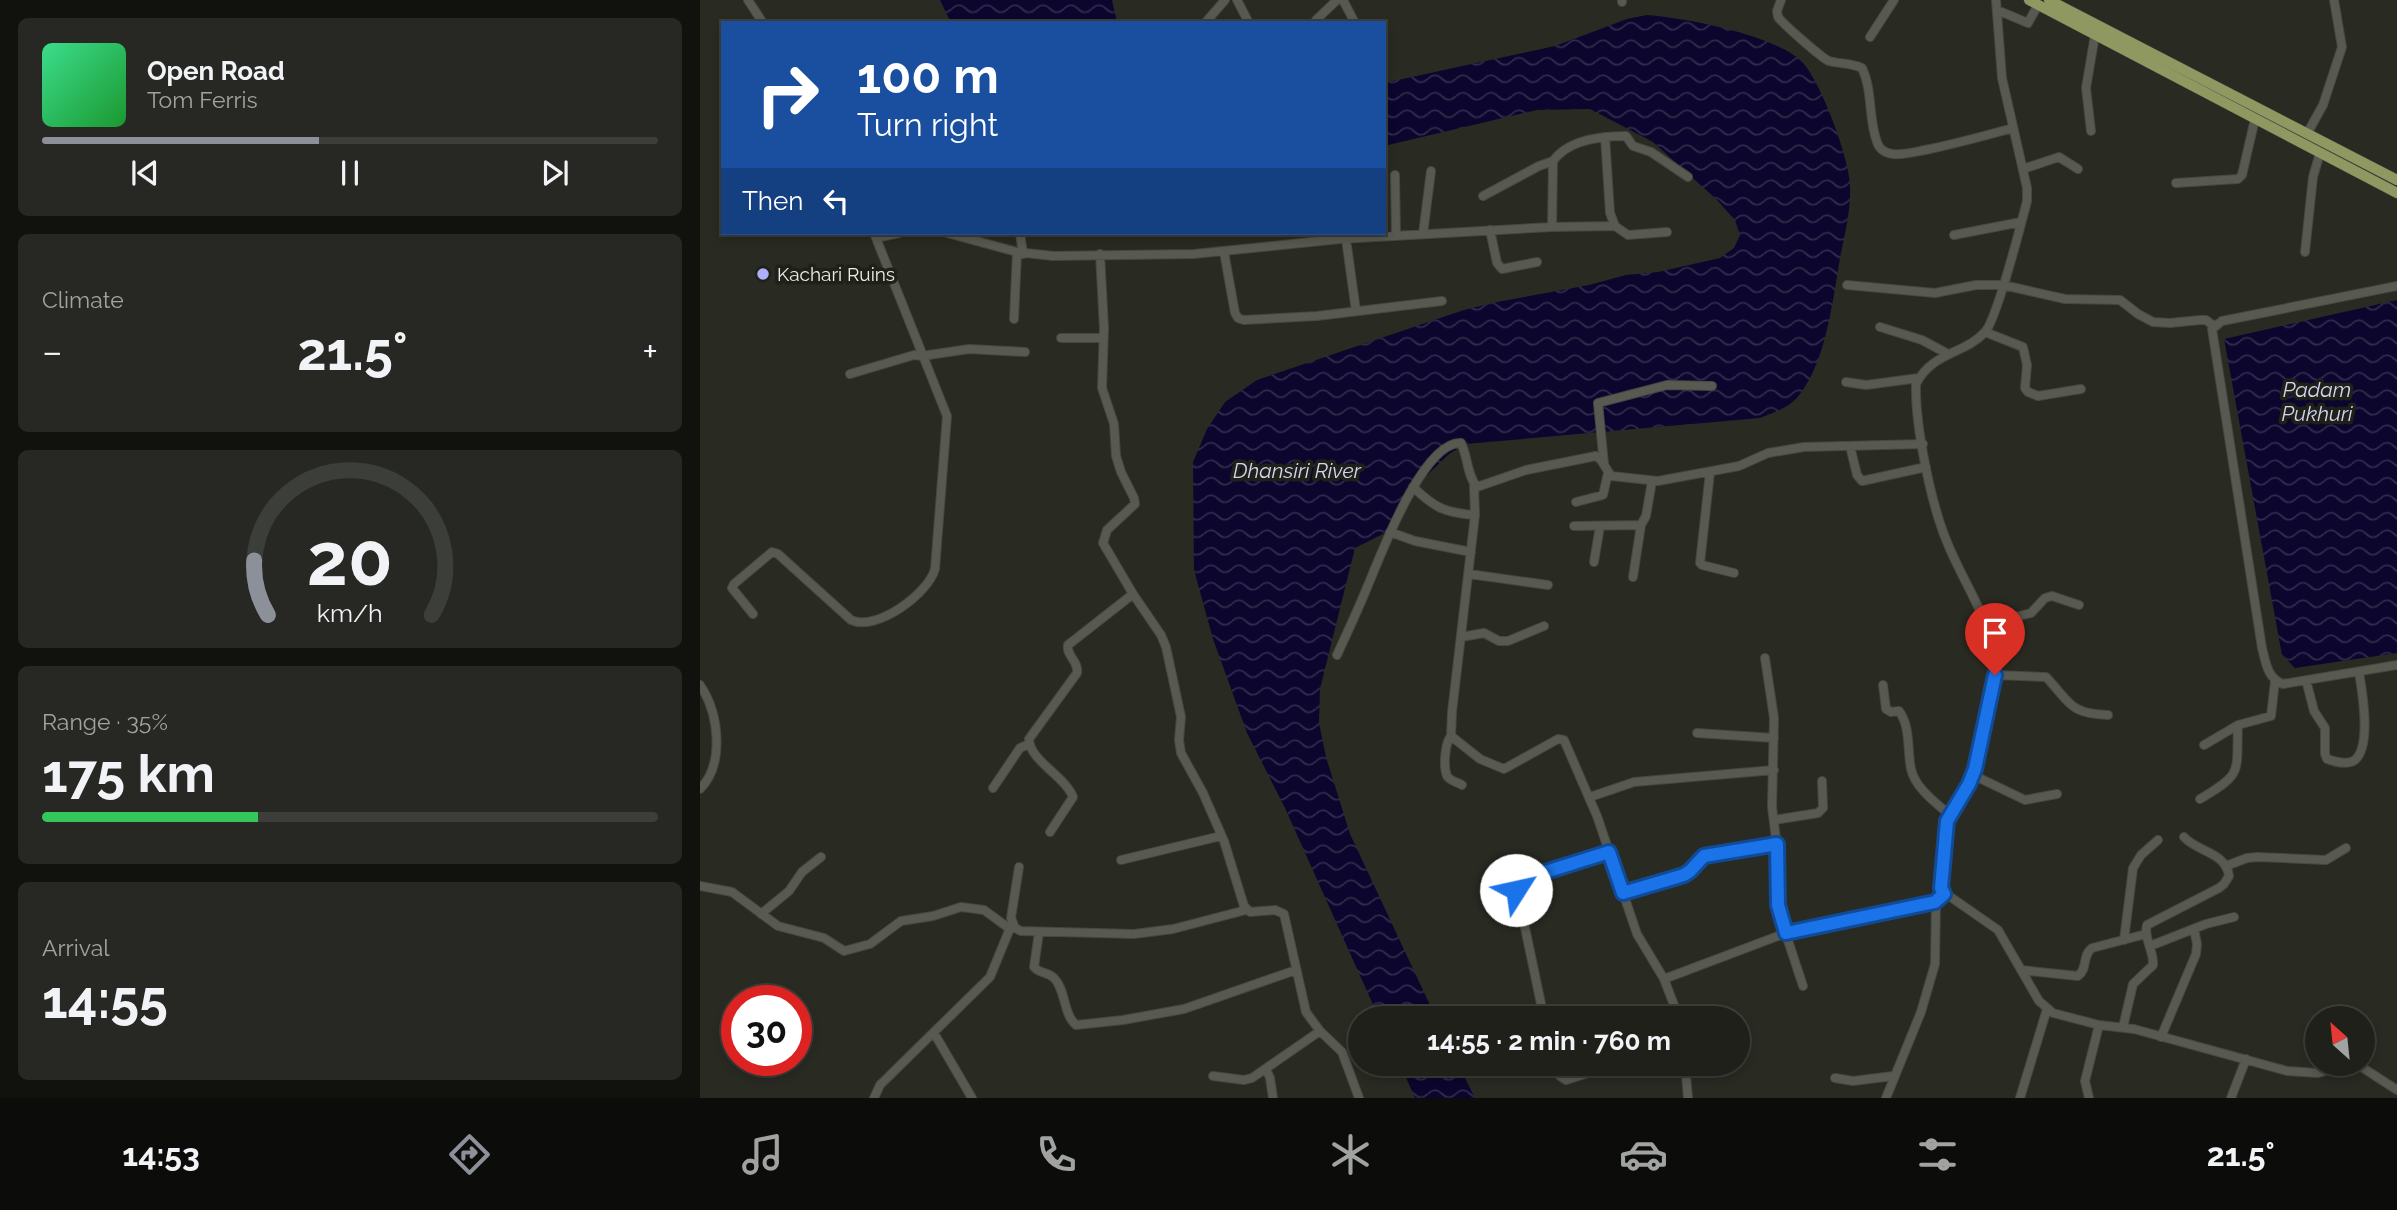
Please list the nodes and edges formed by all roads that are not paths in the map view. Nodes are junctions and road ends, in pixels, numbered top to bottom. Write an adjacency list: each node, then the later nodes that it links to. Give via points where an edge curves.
1 (748, 0): 14 (street)
2 (1225, 0): 15 (street)
3 (1237, 0): 16 (street)
4 (1337, 0): 13 (street)
5 (1343, 0): 17 (street)
6 (1781, 0): 21 (street, via 1778,18 1820,56 1862,68 1877,141 1886,152 1949,145)
7 (1894, 0): 19 (street)
8 (1996, 0): 12 (street)
9 (2049, 0): 23 (main road)
10 (2334, 0): 23 (street, via 2342,47 2323,105)
11 (2034, 2): 12 (street, via 2028,23); 18 (main road)
12 (1997, 10): 21 (street, via 2002,78)
13 (1316, 20)
14 (762, 21)
15 (1207, 21)
16 (1248, 21)
17 (1354, 21)
18 (2095, 35): 20 (main road); 22 (street, via 2086,88)
19 (1870, 37)
20 (2255, 118): 25 (main road); 33 (street, via 2238,179)
21 (2013, 128): 27 (street)
22 (2091, 131)
23 (2308, 132): 32 (main road)
24 (1605, 137): 26 (street, via 1563,151); 31 (street, via 1628,137 1633,146); 38 (street, via 1610,213)
25 (2320, 153): 34 (main road); 49 (street, via 2314,169)
26 (1553, 161): 35 (street); 37 (street)
27 (2023, 169): 28 (street, via 2059,158); 36 (street, via 2027,201)
28 (2078, 169)
29 (1430, 171): 41 (street)
30 (1395, 175): 46 (street)
31 (1688, 177)
32 (2397, 180)
33 (2176, 183)
34 (2397, 193)
35 (1483, 196)
36 (2021, 222): 45 (street); 54 (street)
37 (1552, 226): 38 (street); 39 (street)
38 (1615, 226): 40 (street, via 1628,234)
39 (1490, 230): 41 (street); 52 (street, via 1502,269)
40 (1667, 232)
41 (1423, 234): 46 (street)
42 (875, 235): 66 (street)
43 (954, 235): 50 (street)
44 (1020, 235): 50 (street)
45 (1954, 235)
46 (1396, 236): 47 (street)
47 (1346, 239): 48 (street); 57 (street)
48 (1224, 252): 51 (street); 57 (street, via 1238,318)
49 (2305, 252)
50 (1020, 253): 51 (street); 58 (street)
51 (1100, 254): 63 (street)
52 (1537, 262)
53 (1847, 285): 54 (street, via 1930,293)
54 (2003, 285): 59 (street, via 2065,299 2120,300 2153,322 2200,320); 61 (street)
55 (2397, 286): 59 (street)
56 (1442, 300): 57 (street)
57 (1356, 311)
58 (1014, 319)
59 (2214, 326): 104 (street, via 2262,648)
60 (1880, 327): 65 (street)
61 (1985, 332): 65 (street); 71 (street, via 2023,347 2028,392 2038,396)
62 (1061, 338): 63 (street)
63 (1103, 338): 92 (street, via 1102,388 1114,424 1116,456 1135,498 1135,504 1107,530 1103,543)
64 (1026, 352): 66 (street, via 969,349)
65 (1948, 354): 68 (street)
66 (922, 356): 67 (street, via 905,356); 94 (street, via 947,416 932,579 881,619 859,624 772,552 732,589)
67 (850, 374)
68 (1919, 378): 69 (street, via 1866,385); 72 (street, via 1916,394)
69 (1846, 382)
70 (1712, 386): 75 (street, via 1667,385 1598,403)
71 (2081, 389)
72 (1923, 444): 73 (street); 74 (street)
73 (1850, 446): 74 (street, via 1862,481); 76 (street, via 1777,451)
74 (1926, 467): 95 (street, via 1946,540)
75 (1606, 469): 77 (street, via 1617,478); 79 (street, via 1596,456); 80 (street, via 1603,495)
76 (1710, 472): 77 (street); 88 (street, via 1700,563)
77 (1652, 481): 82 (street)
78 (1413, 486): 79 (street, via 1441,453 1459,443); 81 (street, via 1440,509); 85 (street)
79 (1474, 486): 81 (street)
80 (1576, 502)
81 (1475, 515): 86 (street)
82 (1641, 525): 84 (street); 90 (street)
83 (1574, 526): 84 (street)
84 (1600, 526): 87 (street)
85 (1390, 532): 86 (street); 98 (street)
86 (1471, 552): 89 (street)
87 (1594, 562)
88 (1734, 573)
89 (1469, 574): 91 (street); 97 (street)
90 (1633, 577)
91 (1548, 585)
92 (1133, 594): 112 (street, via 1068,645 1077,673); 126 (street, via 1166,647 1181,717 1181,753)
93 (2079, 605): 95 (street, via 2052,596 2031,613)
94 (753, 614)
95 (1985, 625): 102 (street, via 1996,654)
96 (1544, 626): 97 (street, via 1508,641 1484,633)
97 (1461, 637): 110 (street)
98 (1337, 655)
99 (1765, 658): 111 (street)
100 (2397, 665): 101 (street)
101 (2359, 671): 103 (street); 103 (street, via 2364,739 2353,761 2328,759 2325,728 2314,711)
102 (1995, 675): 107 (street, via 2046,677 2080,712); 115 (street)
103 (2306, 680): 104 (street)
104 (2275, 681): 108 (street, via 2271,716)
105 (700, 685): 119 (street, via 717,726 712,771)
106 (1883, 685): 123 (street, via 1886,709 1902,715 1913,776)
107 (2108, 715)
108 (2238, 725): 113 (street); 122 (street, via 2234,776)
109 (1697, 733): 111 (street)
110 (1451, 736): 117 (street, via 1446,773); 121 (street, via 1480,760 1504,769 1562,739)
111 (1774, 738): 114 (street)
112 (1029, 744): 118 (street, via 1020,748); 125 (street, via 1073,797)
113 (2204, 746)
114 (1774, 770): 121 (street, via 1634,782); 124 (street)
115 (1973, 775): 120 (street, via 2025,800); 123 (street)
116 (1822, 781): 124 (street, via 1824,808 1818,813)
117 (1462, 785)
118 (993, 788)
119 (700, 789)
120 (2057, 794)
121 (1590, 797): 131 (street)
122 (2200, 799)
123 (1950, 815): 138 (street)
124 (1774, 820): 129 (street)
125 (1050, 832)
126 (1222, 836): 133 (street); 140 (street)
127 (2184, 837): 134 (street)
128 (2158, 840): 148 (street, via 2133,868)
129 (1777, 844): 137 (street, via 1704,856 1684,875); 146 (street, via 1778,905)
130 (2346, 848): 134 (street, via 2326,860 2258,857)
131 (1609, 852): 137 (street); 154 (street, via 1517,882)
132 (821, 857): 141 (street)
133 (1121, 860)
134 (2226, 866): 147 (street, via 2229,876 2224,884 2151,921)
135 (1019, 867): 143 (street)
136 (700, 886): 141 (street, via 732,892)
137 (1623, 893): 152 (street, via 1637,934)
138 (1944, 894): 139 (street); 151 (street, via 1998,930)
139 (1935, 902): 146 (street); 168 (street, via 1935,964 1921,1012)
140 (1247, 910): 145 (street, via 1151,932); 150 (street, via 1284,914)
141 (761, 914): 143 (street, via 778,926 824,938 844,951 870,944 901,921 961,907 984,910)
142 (2234, 917): 144 (street)
143 (1011, 926): 145 (street); 160 (street, via 990,977)
144 (2194, 929): 149 (street); 161 (street, via 2198,949)
145 (1039, 932): 150 (street, via 1034,967 1056,981 1076,1025 1184,1009)
146 (1786, 933): 152 (street); 153 (street)
147 (2146, 934): 148 (street); 149 (street)
148 (2124, 940): 151 (street, via 2088,950 2078,976)
149 (2150, 946): 158 (street, via 2153,965 2133,984)
150 (1296, 970): 159 (street, via 1306,1012)
151 (2021, 970): 156 (street)
152 (1664, 979): 155 (street)
153 (1802, 986)
154 (1541, 1006)
155 (1674, 1006)
156 (2047, 1009): 157 (street); 177 (street)
157 (2099, 1025): 158 (street); 178 (street, via 2085,1081)
158 (2123, 1027): 161 (street)
159 (1320, 1031): 163 (street); 174 (street, via 1342,1052)
160 (934, 1033): 171 (street, via 880,1085); 172 (street)
161 (2161, 1037): 162 (street)
162 (2246, 1059): 170 (street, via 2299,1073 2360,1066); 179 (street)
163 (1266, 1069): 164 (street, via 1248,1079); 173 (street)
164 (1213, 1076)
165 (1560, 1076): 166 (street, via 1566,1080)
166 (1579, 1076)
167 (1686, 1076): 175 (street)
168 (1893, 1076): 169 (street, via 1853,1081); 176 (street)
169 (1835, 1077)
170 (2397, 1090)
171 (874, 1098)
172 (972, 1098)
173 (1273, 1098)
174 (1359, 1098)
175 (1688, 1098)
176 (1886, 1098)
177 (2020, 1098)
178 (2089, 1098)
179 (2231, 1098)

